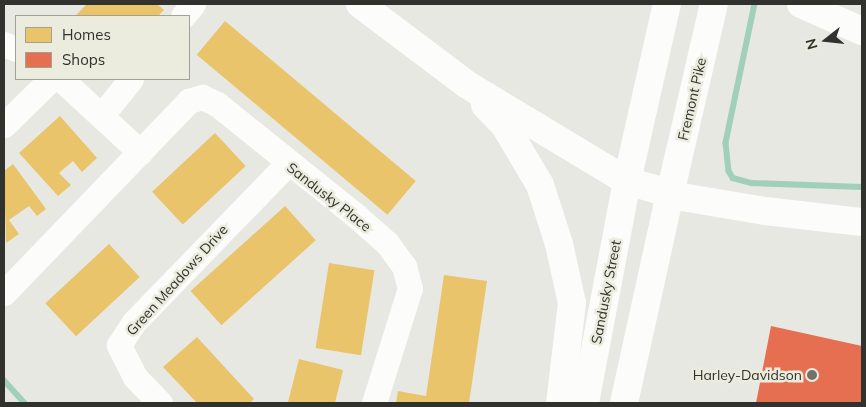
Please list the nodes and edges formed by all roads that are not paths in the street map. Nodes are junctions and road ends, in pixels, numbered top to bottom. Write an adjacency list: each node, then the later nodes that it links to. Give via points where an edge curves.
1 (193, 4): 6 (street)
2 (360, 4): 11 (main road)
3 (667, 4): 16 (main road)
4 (714, 4): 17 (main road, Fremont Pike)
5 (805, 6): 7 (main road)
6 (184, 15)
7 (862, 31)
8 (50, 80): 13 (street)
9 (62, 80): 12 (street)
10 (130, 80): 12 (street)
11 (466, 84): 16 (main road); 23 (main road, via 505,126 540,185 559,244 572,303)
12 (102, 115): 14 (street)
13 (4, 125)
14 (140, 152): 15 (street, Sandusky Place, via 189,101 202,97 217,104); 19 (street, Sandusky Place)
15 (287, 164): 21 (street, Green Meadows Drive, via 134,322 119,345 135,377); 22 (street, Sandusky Place, via 387,243 409,279 407,302)
16 (627, 181): 17 (main road); 20 (main road, Sandusky Street)
17 (670, 194): 18 (main road, via 766,211); 24 (main road)
18 (862, 222)
19 (4, 293)
20 (586, 400)
21 (160, 403)
22 (374, 403)
23 (560, 403)
24 (624, 403)

